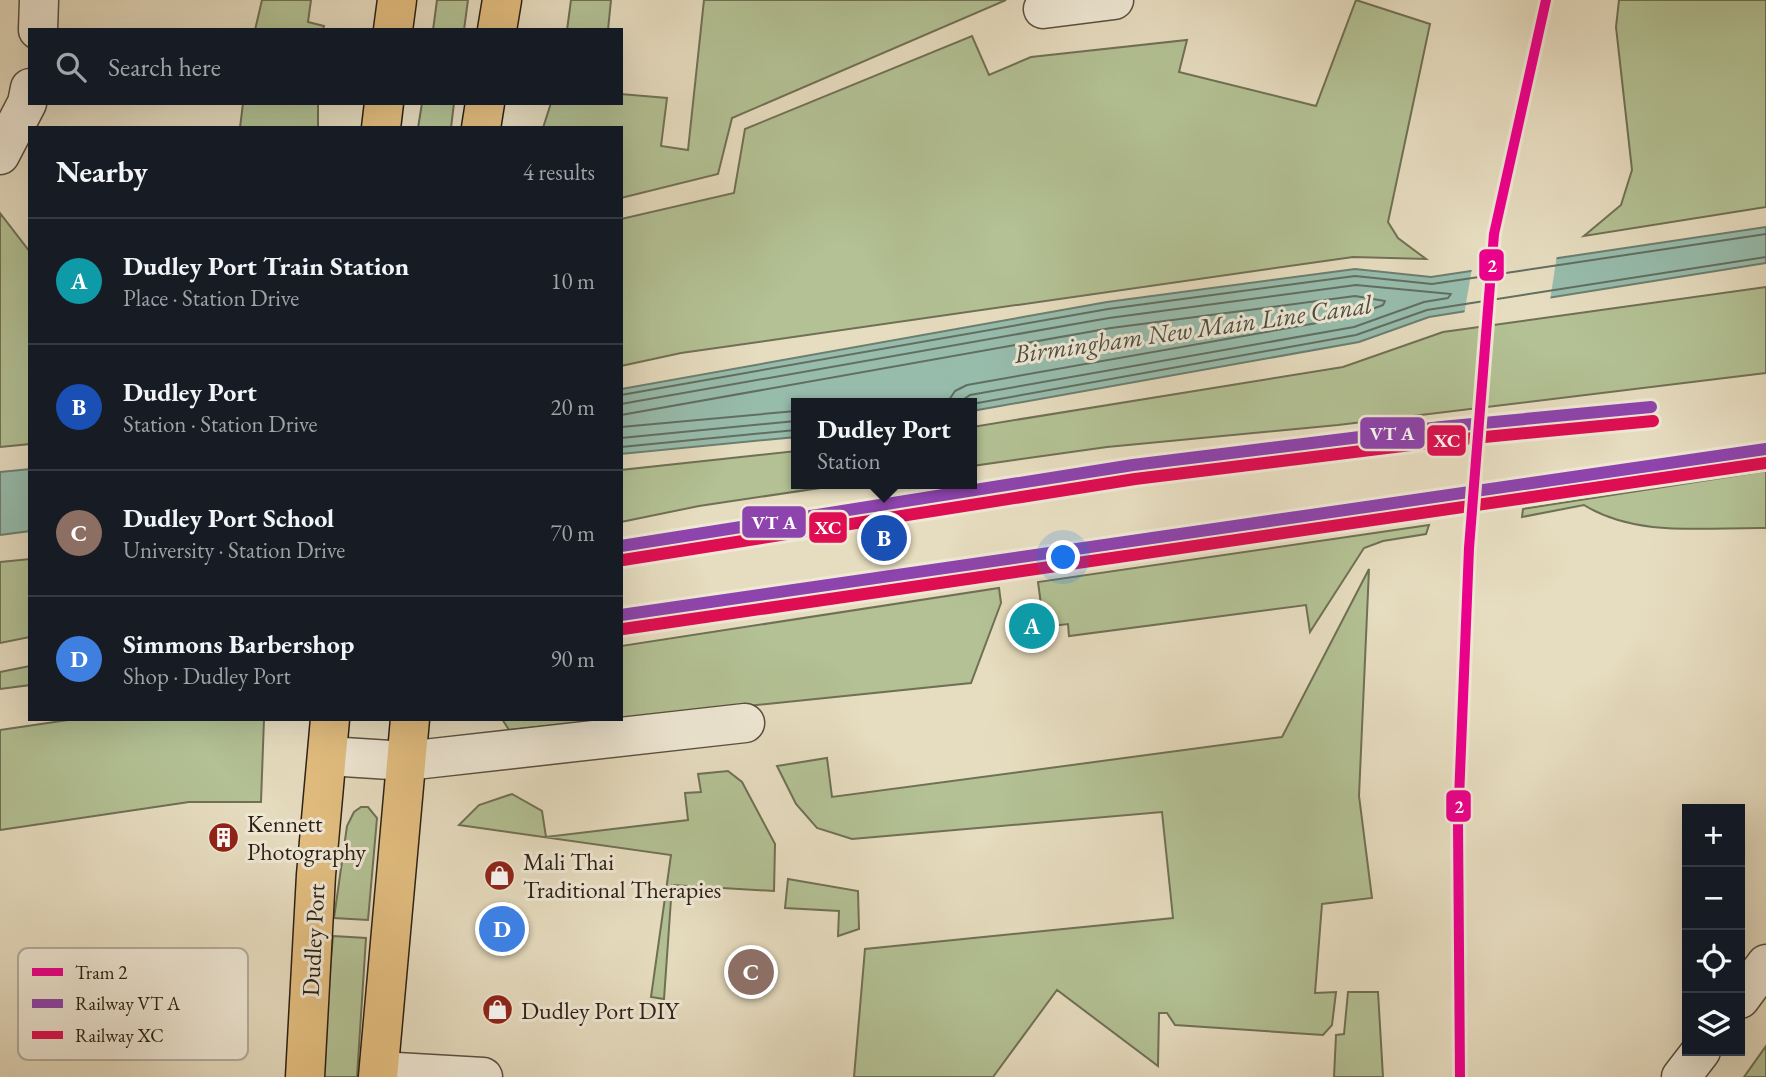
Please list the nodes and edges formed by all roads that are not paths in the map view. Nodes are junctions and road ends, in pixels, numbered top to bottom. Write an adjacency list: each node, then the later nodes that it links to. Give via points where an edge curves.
1 (39, 0): 6 (street)
2 (397, 0): 7 (highway)
3 (502, 0): 8 (highway)
4 (1111, 0): 5 (street)
5 (1043, 9)
6 (38, 28)
7 (393, 28)
8 (497, 28)
9 (28, 98): 14 (street)
10 (384, 105): 12 (highway)
11 (485, 105): 13 (highway)
12 (381, 126)
13 (481, 126)
14 (0, 155)
15 (410, 721): 18 (highway)
16 (745, 723): 18 (street)
17 (329, 737): 18 (street); 23 (highway, Dudley Port, via 316,875)
18 (406, 761): 22 (highway)
19 (1766, 964): 20 (street)
20 (1744, 993)
21 (1697, 1056): 25 (street)
22 (378, 1074): 24 (street)
23 (306, 1077)
24 (483, 1077)
25 (1681, 1077)

